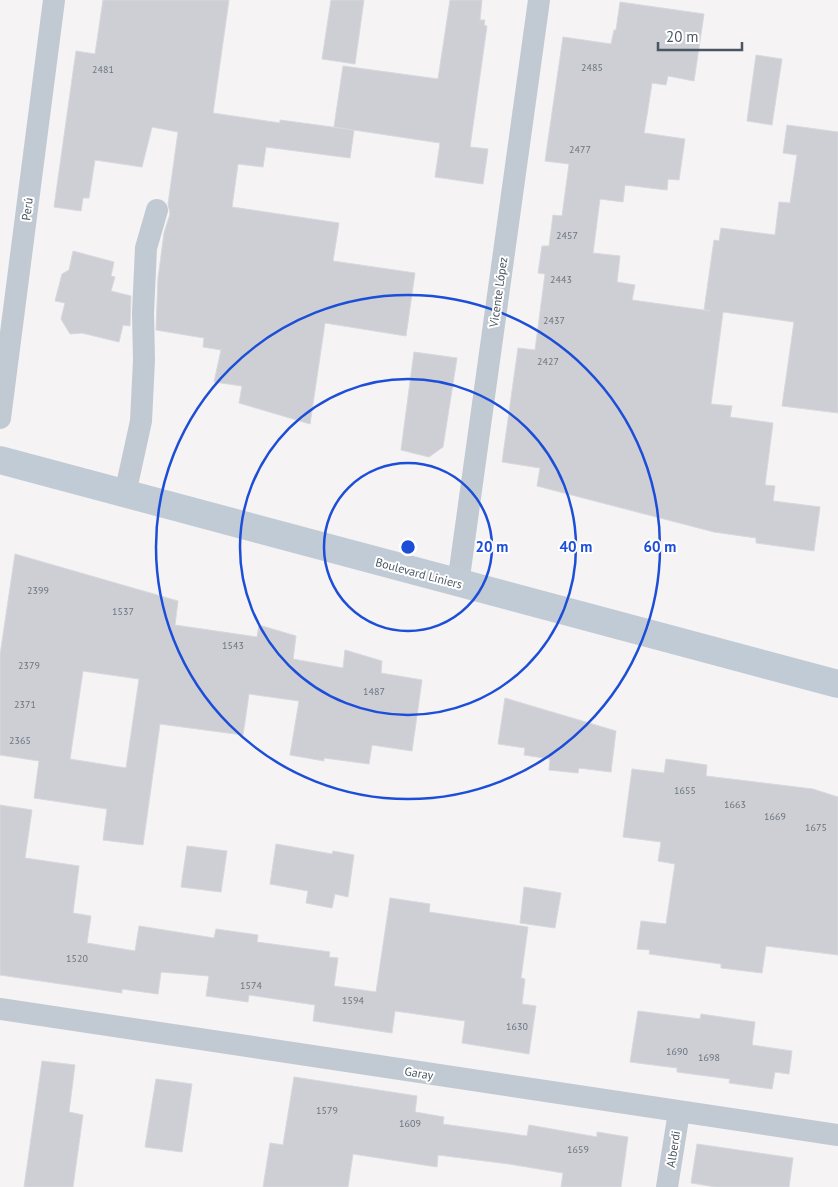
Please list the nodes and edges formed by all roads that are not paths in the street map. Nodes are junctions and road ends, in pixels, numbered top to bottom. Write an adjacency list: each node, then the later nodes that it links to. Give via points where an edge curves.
1 (54, 0): 4 (street, Perú)
2 (539, 0): 7 (street, Vicente López)
3 (157, 210): 6 (street, via 146,248 141,421)
4 (0, 418)
5 (0, 460): 6 (main road, Boulevard Liniers)
6 (125, 494): 7 (main road, Boulevard Liniers)
7 (458, 584): 8 (main road, Boulevard Liniers)
8 (838, 684)
9 (0, 1009): 10 (street, Garay)
10 (679, 1112): 11 (street, Garay); 12 (street, Alberdi)
11 (838, 1135)
12 (667, 1187)

